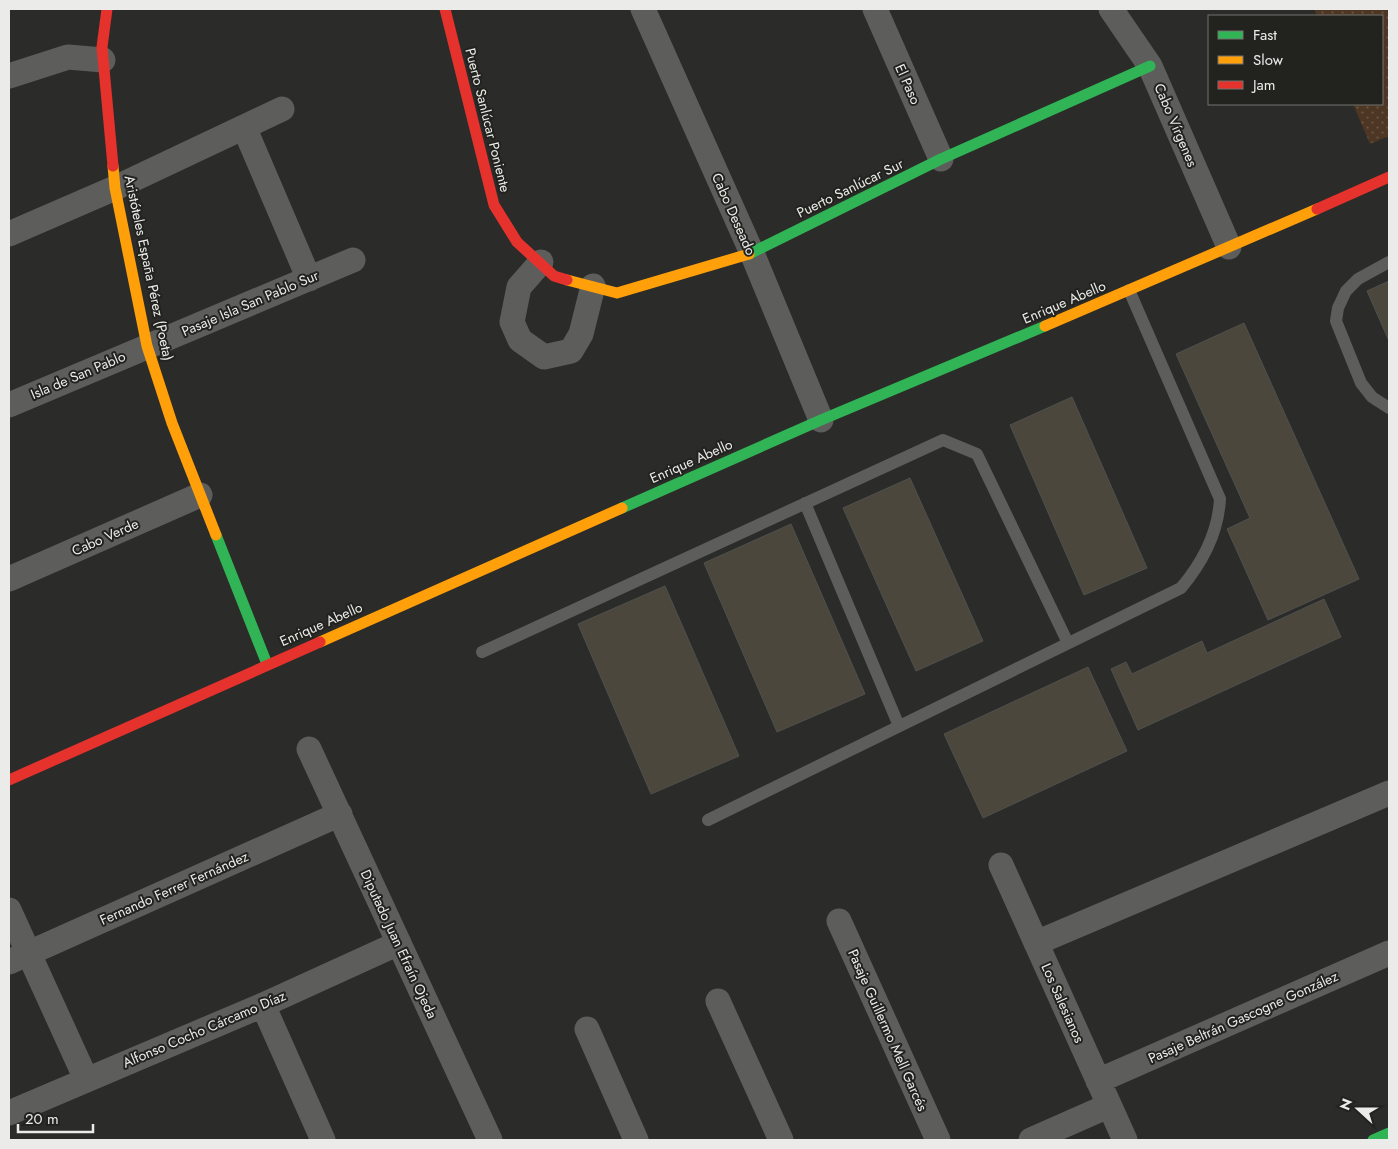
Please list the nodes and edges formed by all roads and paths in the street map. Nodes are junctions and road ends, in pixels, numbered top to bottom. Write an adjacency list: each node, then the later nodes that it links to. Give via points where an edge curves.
1 (107, 9): 6 (street, Aristóteles España Pérez (Poeta))
2 (445, 9): 19 (street, Puerto Sanlúcar Poniente, via 494,205 517,242)
3 (643, 9): 16 (street, Cabo Deseado)
4 (875, 9): 11 (street, El Paso)
5 (1111, 9): 7 (street, Cabo Vírgenes)
6 (103, 60): 8 (street, via 68,57); 13 (street, Aristóteles España Pérez (Poeta))
7 (1150, 66): 11 (street, Puerto Sanlúcar Sur); 15 (street, Cabo Vírgenes)
8 (9, 76)
9 (282, 109): 10 (street)
10 (244, 126): 13 (street); 20 (street)
11 (941, 159): 16 (street, Puerto Sanlúcar Sur)
12 (1389, 177): 15 (street, Enrique Abello)
13 (115, 188): 14 (street); 23 (street, Aristóteles España Pérez (Poeta))
14 (9, 234)
15 (1229, 247): 22 (street, Enrique Abello)
16 (752, 254): 21 (street, Puerto Sanlúcar Sur, via 617,293); 26 (street, Cabo Deseado)
17 (353, 260): 20 (street, Pasaje Isla San Pablo Sur)
18 (1389, 262): 25 (lane, via 1358,279 1346,291 1336,321 1361,383 1372,397)
19 (547, 269): 21 (street, Puerto Sanlúcar Sur); 21 (street, via 519,287 512,322 520,340 544,357 571,351 580,334)
20 (309, 279): 23 (street, Pasaje Isla San Pablo Sur)
21 (593, 286)
22 (1129, 290): 26 (street, Enrique Abello); 30 (lane, via 1220,499 1219,518 1200,564 1181,588)
23 (147, 346): 24 (street, Isla de San Pablo); 27 (street, Aristóteles España Pérez (Poeta))
24 (9, 405)
25 (1389, 408)
26 (821, 420): 32 (street, Enrique Abello)
27 (200, 495): 29 (street, Cabo Verde); 32 (street, Aristóteles España Pérez (Poeta))
28 (805, 503): 30 (lane, via 943,440 977,454); 31 (lane); 33 (lane)
29 (9, 579)
30 (1068, 643): 33 (lane)
31 (482, 652)
32 (267, 664): 35 (street, Enrique Abello)
33 (899, 726): 38 (lane)
34 (309, 749): 37 (street, Diputado Juan Efraín Ojeda)
35 (9, 780)
36 (1389, 793): 42 (street)
37 (340, 814): 43 (street, Diputado Juan Efraín Ojeda); 45 (street, Fernando Ferrer Fernández)
38 (708, 820)
39 (1001, 865): 42 (street, Los Salesianos)
40 (9, 910): 45 (street)
41 (839, 921): 58 (street, Pasaje Guillermo Mell Garcés)
42 (1036, 942): 50 (street, Los Salesianos)
43 (399, 943): 47 (street, Alfonso Cocho Cárcamo Díaz); 55 (street, Diputado Juan Efraín Ojeda)
44 (1389, 953): 50 (street, Pasaje Beltrán Gascogne González)
45 (19, 957): 49 (street)
46 (718, 1001): 57 (street)
47 (263, 1005): 49 (street, Alfonso Cocho Cárcamo Díaz); 54 (street)
48 (587, 1029): 56 (street)
49 (86, 1079): 52 (street, Alfonso Cocho Cárcamo Díaz)
50 (1098, 1081): 51 (street, Los Salesianos)
51 (1108, 1106): 59 (street); 60 (street, Los Salesianos)
52 (9, 1113)
53 (1389, 1133): 61 (street)
54 (320, 1139)
55 (490, 1140)
56 (636, 1140)
57 (781, 1140)
58 (938, 1140)
59 (1031, 1140)
60 (1125, 1140)
61 (1373, 1140)

